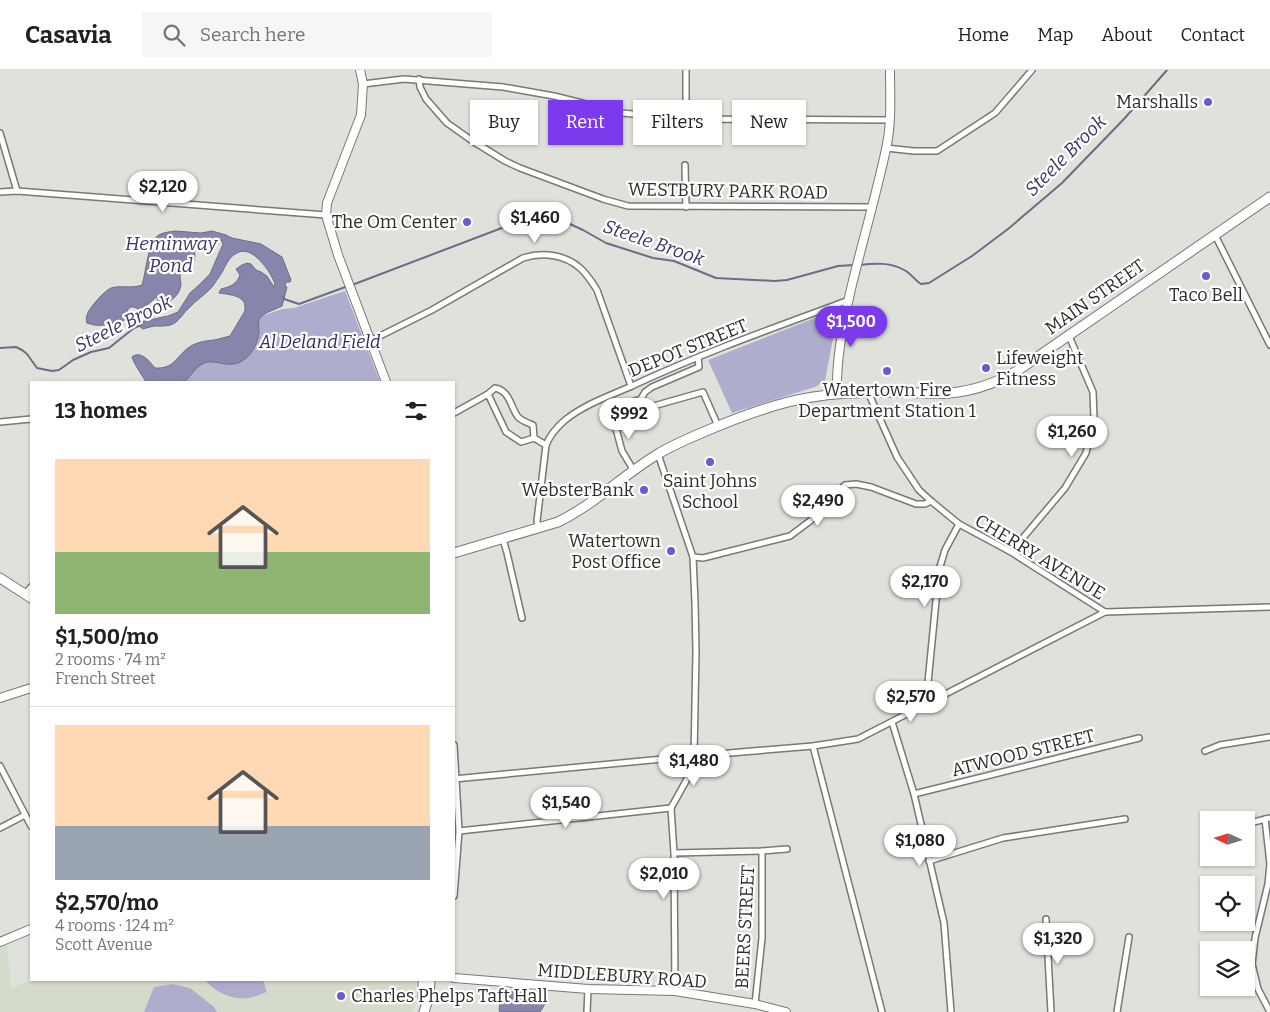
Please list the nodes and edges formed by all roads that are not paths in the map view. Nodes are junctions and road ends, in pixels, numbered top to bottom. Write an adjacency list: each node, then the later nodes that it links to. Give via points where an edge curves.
1 (360, 70): 6 (street)
2 (686, 70): 7 (street)
3 (890, 70): 10 (street)
4 (1032, 70): 12 (street, via 995,113 937,150)
5 (419, 79): 6 (street); 8 (street, via 503,87); 17 (street, WESTBURY PARK ROAD, via 426,99 447,123 505,161 628,206)
6 (364, 84): 19 (street, via 361,115 327,204)
7 (686, 100)
8 (633, 114)
9 (722, 119): 10 (street)
10 (890, 120): 12 (street)
11 (0, 133): 14 (street)
12 (886, 148): 18 (street)
13 (685, 165): 17 (street)
14 (16, 191): 15 (street); 19 (street)
15 (0, 192)
16 (1270, 197): 20 (main road, MAIN STREET)
17 (686, 207): 18 (street, WESTBURY PARK ROAD)
18 (872, 207): 21 (street)
19 (326, 216): 23 (street)
20 (1215, 234): 22 (main road, MAIN STREET); 24 (street)
21 (849, 300): 25 (street, DEPOT STREET); 30 (street, via 839,354)
22 (1069, 336): 28 (main road, MAIN STREET, via 1018,371 986,386 948,393); 46 (street, via 1093,392 1094,418 1086,454 1065,488)
23 (370, 341): 26 (street); 27 (street, via 523,258 534,254 552,255 574,263 597,290)
24 (1270, 345)
25 (698, 358): 27 (street, DEPOT STREET); 31 (street, via 700,367 652,387)
26 (386, 381)
27 (631, 386): 39 (street, DEPOT STREET, via 578,411 555,429)
28 (868, 392): 30 (main road, MAIN STREET); 42 (street, CHERRY AVENUE, via 896,457 919,490)
29 (488, 394): 33 (street); 38 (street, via 506,432 521,442); 38 (street, via 495,388 501,390 519,418 533,425)
30 (837, 394): 37 (main road, MAIN STREET, via 787,402)
31 (640, 398): 32 (street); 37 (street, via 650,406 703,392)
32 (632, 402)
33 (455, 412)
34 (612, 414): 41 (street, via 622,451)
35 (30, 420): 36 (street)
36 (0, 422)
37 (718, 426): 40 (main road, MAIN STREET)
38 (534, 438): 39 (street)
39 (546, 445): 44 (street, DEPOT STREET)
40 (658, 454): 41 (main road, MAIN STREET); 48 (street)
41 (634, 471): 44 (main road, MAIN STREET, via 569,516)
42 (931, 501): 43 (street, CHERRY AVENUE); 48 (street, via 916,504 871,487 845,485 810,521 790,536 703,558)
43 (958, 524): 46 (street, CHERRY AVENUE); 56 (street, via 939,570)
44 (538, 528): 45 (main road, MAIN STREET)
45 (503, 539): 47 (main road, MAIN STREET); 53 (street)
46 (1011, 552): 52 (street, CHERRY AVENUE)
47 (455, 553)
48 (693, 557): 62 (street, via 696,652)
49 (0, 578): 50 (main road)
50 (29, 593)
51 (1270, 607): 52 (street, CHERRY AVENUE)
52 (1105, 612): 56 (street)
53 (522, 618)
54 (30, 688): 55 (street)
55 (0, 698)
56 (926, 703): 57 (street)
57 (892, 722): 60 (street, via 858,739); 65 (street)
58 (1270, 737): 61 (street, via 1220,745)
59 (1139, 738): 65 (street, ATWOOD STREET)
60 (813, 746): 62 (street); 91 (street)
61 (1205, 751)
62 (694, 756): 64 (street); 66 (street, via 686,781)
63 (0, 766): 67 (street)
64 (455, 778): 72 (street)
65 (914, 794): 76 (street)
66 (671, 808): 72 (street); 75 (street)
67 (25, 814): 70 (street); 71 (street)
68 (1267, 818): 95 (street, via 1268,884 1252,964 1258,989)
69 (1125, 819): 76 (street, via 1003,838)
70 (30, 824)
71 (0, 828)
72 (459, 831): 77 (street)
73 (787, 849): 74 (street)
74 (762, 851): 75 (street); 87 (street, BEERS STREET, via 762,938)
75 (674, 853): 86 (street)
76 (929, 861): 92 (street, via 944,923)
77 (455, 883)
78 (1046, 918): 93 (street)
79 (30, 928): 81 (street)
80 (1129, 937): 94 (street)
81 (0, 942)
82 (455, 978): 85 (street, MIDDLEBURY ROAD)
83 (423, 981): 88 (main road)
84 (430, 981): 88 (main road)
85 (588, 989): 86 (street, MIDDLEBURY ROAD); 89 (street)
86 (676, 991): 87 (street, MIDDLEBURY ROAD)
87 (755, 1004): 90 (street, MIDDLEBURY ROAD)
88 (423, 1012)
89 (587, 1012)
90 (786, 1012)
91 (882, 1012)
92 (951, 1012)
93 (1051, 1012)
94 (1117, 1012)
95 (1270, 1012)

